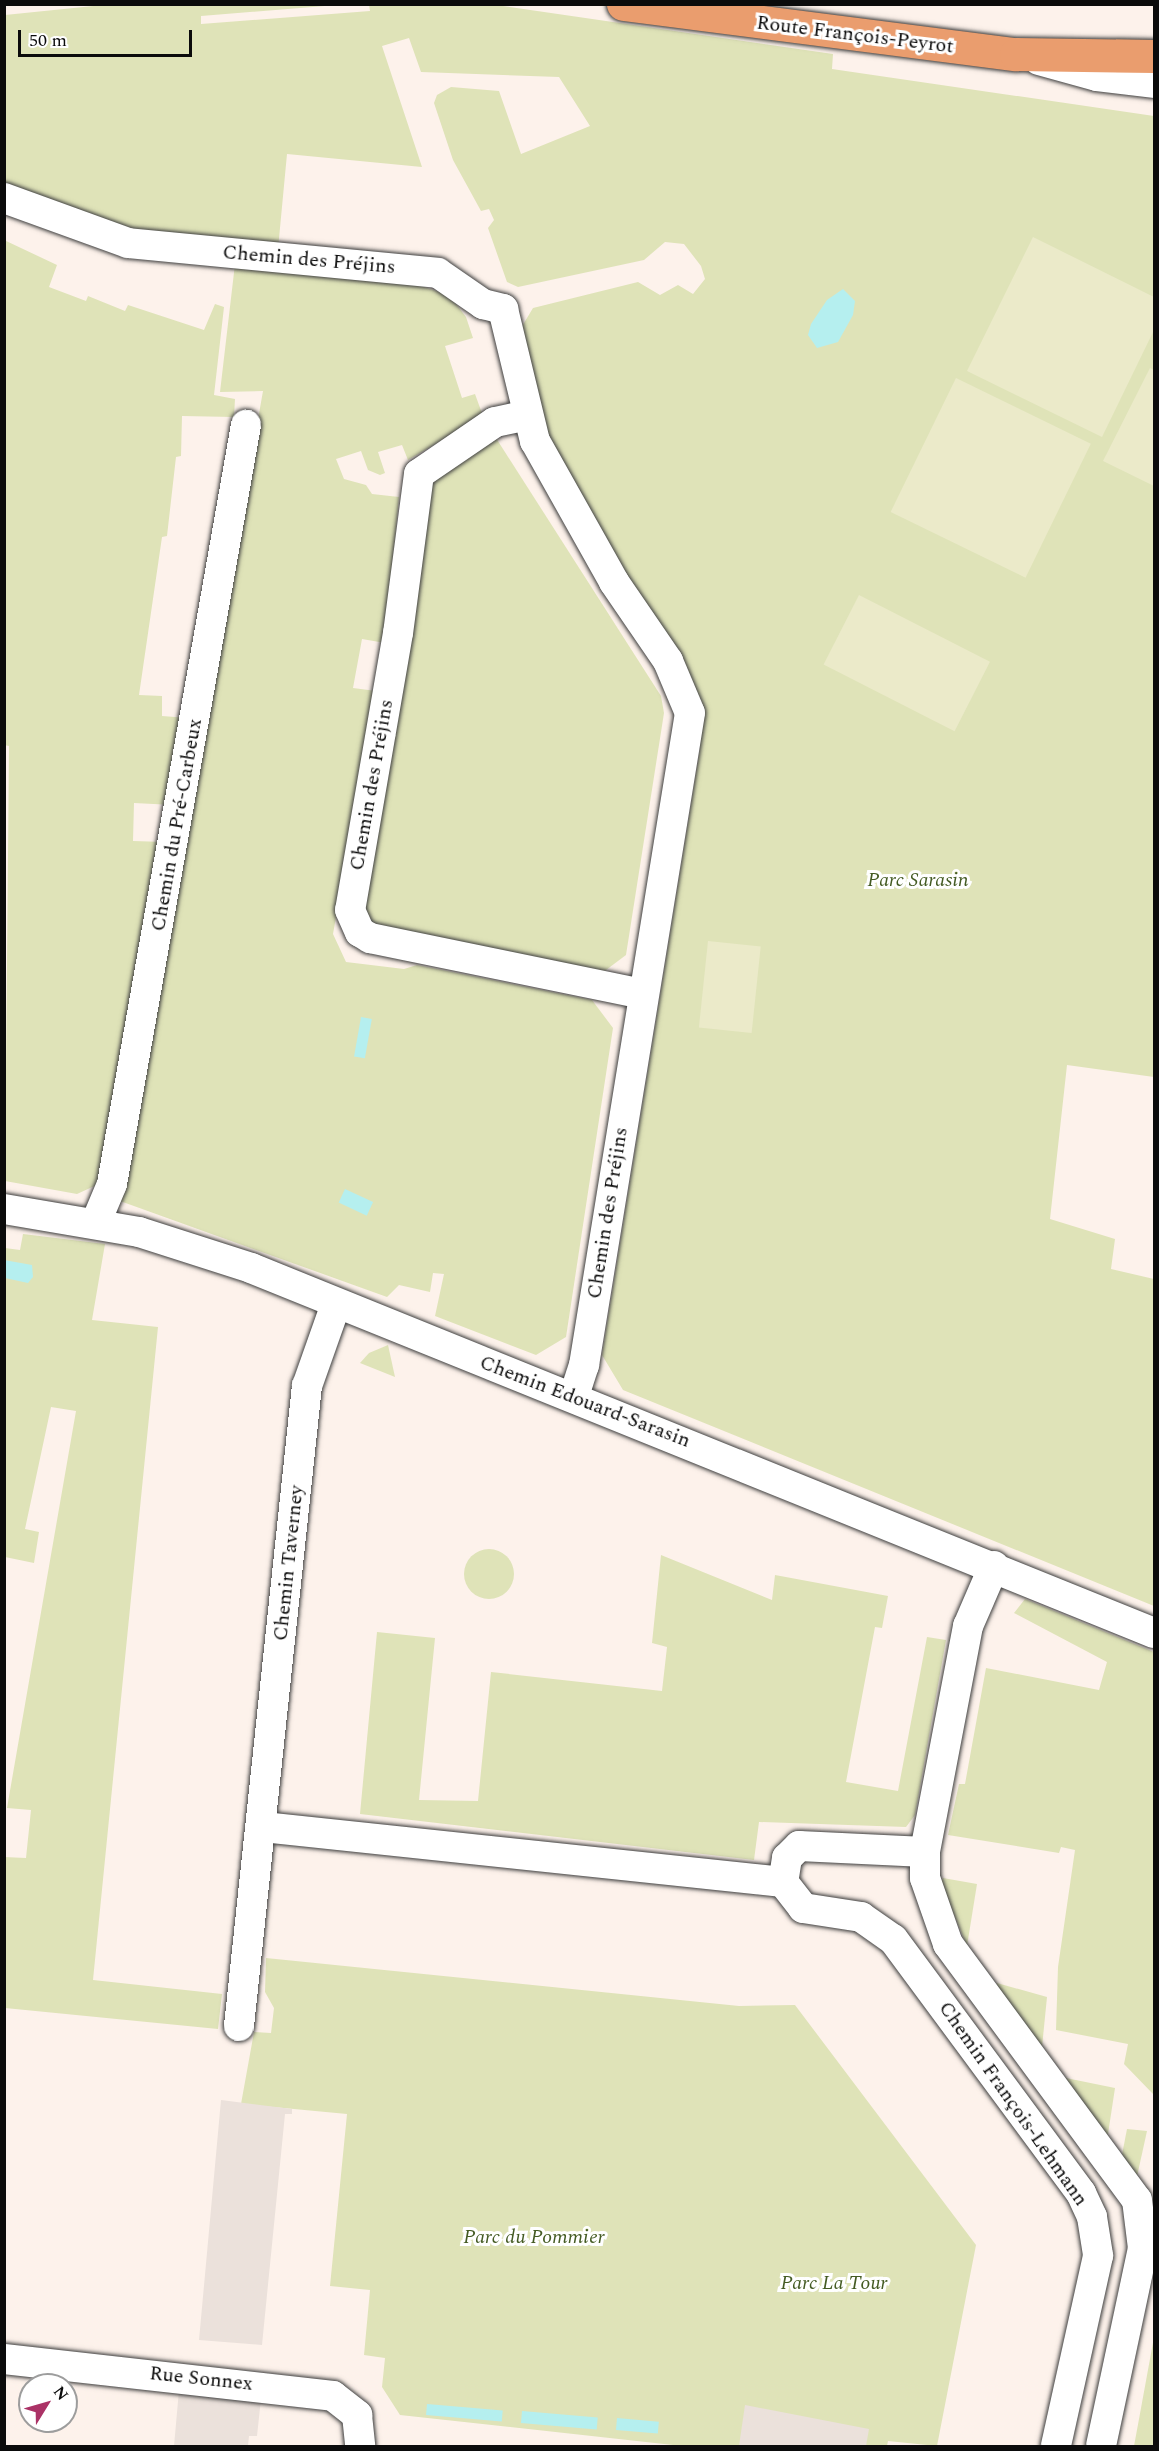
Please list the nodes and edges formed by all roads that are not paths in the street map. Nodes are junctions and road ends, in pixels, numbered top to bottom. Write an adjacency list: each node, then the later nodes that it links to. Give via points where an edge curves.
1 (623, 4): 2 (main road, Route François-Peyrot)
2 (1016, 54): 3 (main road, Route François-Peyrot); 4 (street, Route François-Peyrot, via 1098,76)
3 (1155, 56)
4 (1155, 83)
5 (4, 198): 6 (street, Chemin des Préjins, via 128,243 438,273 483,304 503,309)
6 (528, 414): 8 (street, Chemin des Préjins, via 536,441 614,582 668,662 690,713); 8 (street, Chemin des Préjins, via 495,422 419,474 398,633 350,910 360,932 370,938)
7 (246, 425): 10 (street, Chemin du Pré-Carbeux, via 112,1184)
8 (643, 994): 12 (street, Chemin des Préjins, via 584,1365)
9 (4, 1209): 10 (street, Chemin Edouard-Sarasin)
10 (96, 1222): 11 (street, Chemin Edouard-Sarasin, via 188,1245)
11 (336, 1304): 12 (street, Chemin Edouard-Sarasin); 15 (street, Chemin Taverney, via 307,1386)
12 (574, 1396): 13 (street, Chemin Edouard-Sarasin)
13 (994, 1566): 14 (street, Chemin Edouard-Sarasin); 16 (street, Chemin François-Lehmann, via 969,1626)
14 (1155, 1633)
15 (263, 1827): 17 (street); 18 (street, Chemin Taverney, via 249,1903)
16 (925, 1852): 17 (street, via 799,1846 787,1858); 22 (street, Chemin François-Lehmann, via 925,1878 948,1944 1137,2200 1143,2248)
17 (783, 1882): 21 (street, Chemin François-Lehmann, via 803,1908 861,1917 893,1939 1081,2193 1092,2217 1098,2256)
18 (239, 2026)
19 (4, 2359): 20 (street, Rue Sonnex, via 333,2396 357,2415)
20 (360, 2446)
21 (1056, 2446)
22 (1101, 2446)

